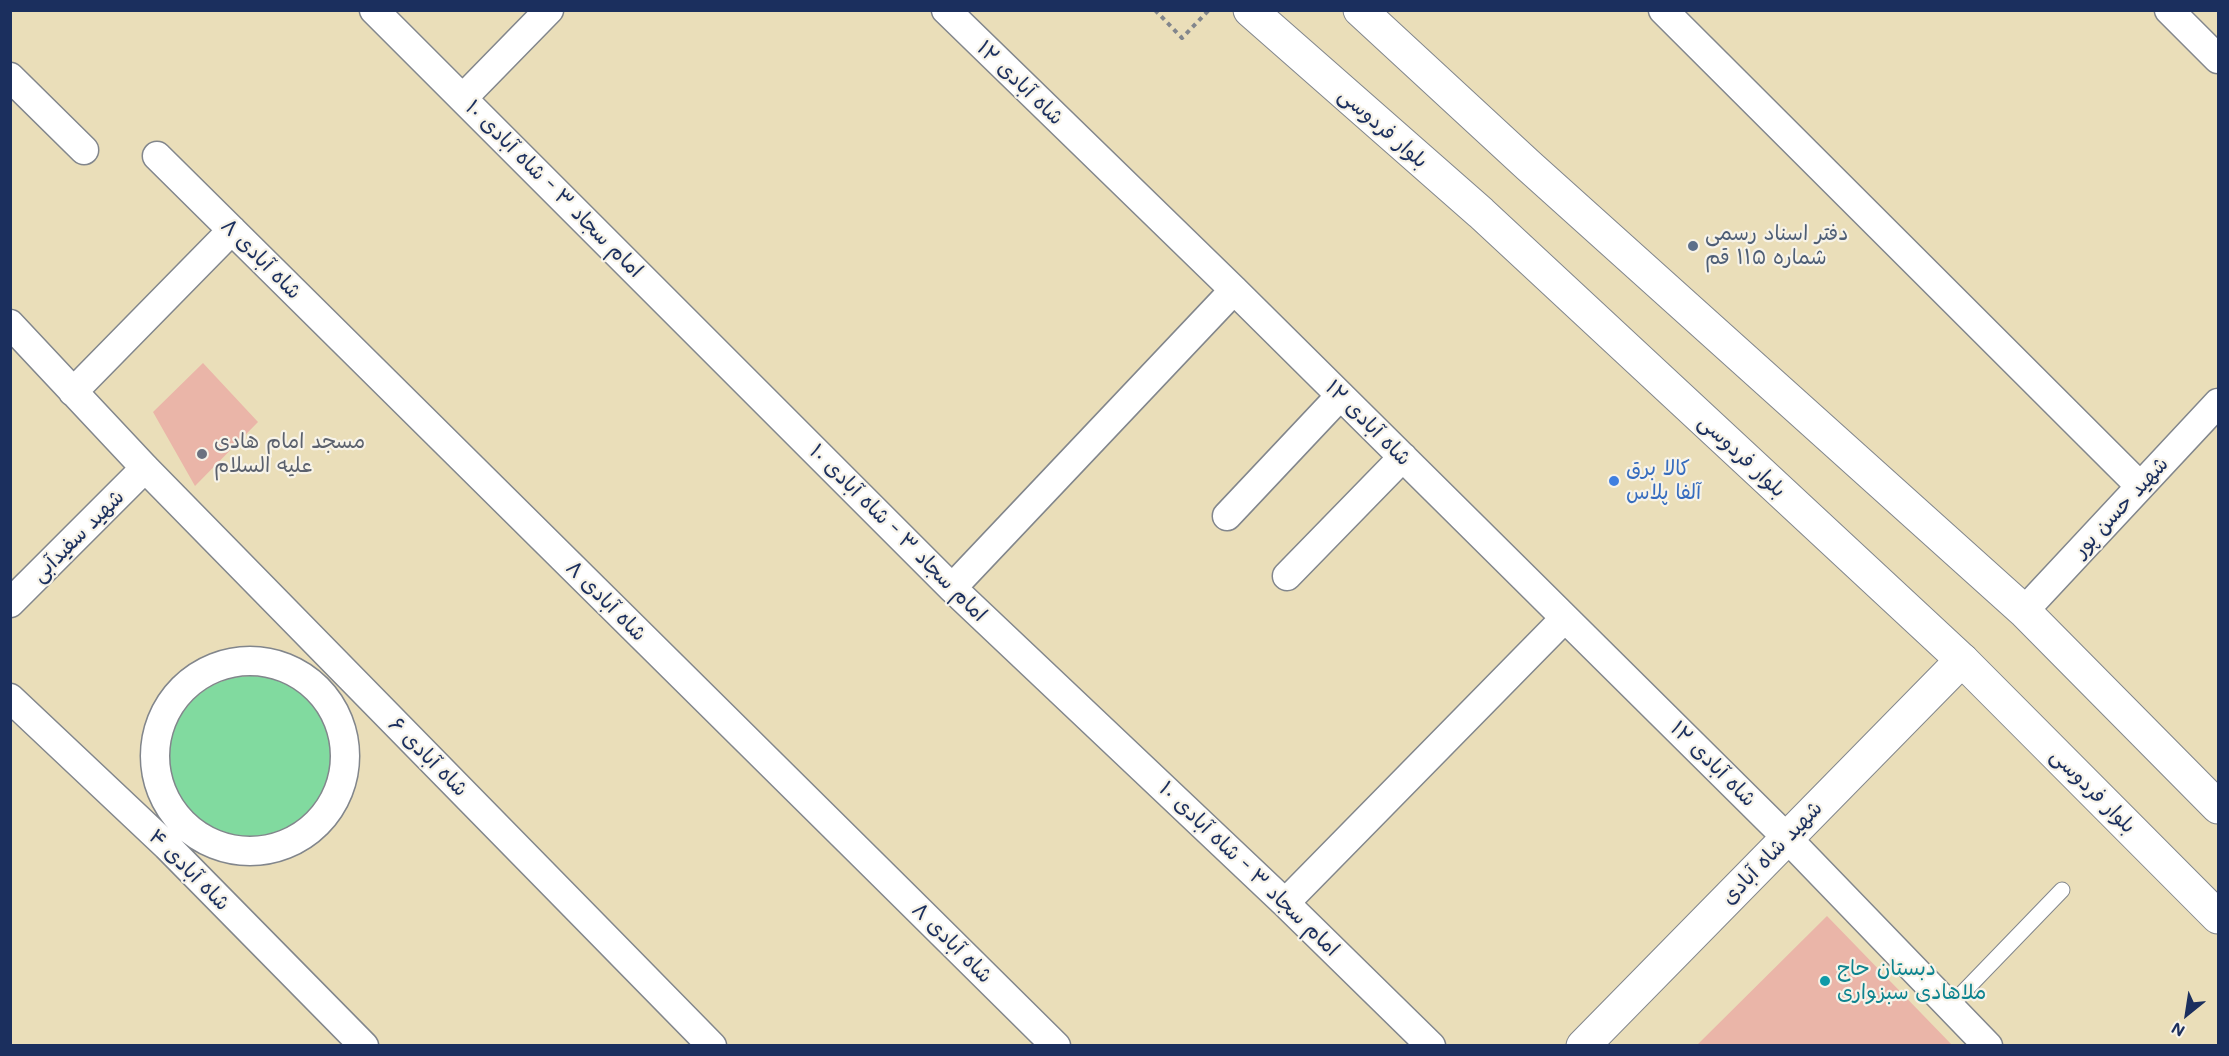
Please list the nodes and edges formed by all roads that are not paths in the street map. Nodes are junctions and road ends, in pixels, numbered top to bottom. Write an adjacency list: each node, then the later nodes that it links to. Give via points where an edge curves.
1 (374, 10): 10 (street, امام سجاد ۳ - شاه آبادی ۱۰)
2 (549, 10): 10 (street)
3 (1250, 10): 28 (main road, بلوار فردوسی, via 1480,213)
4 (1360, 10): 26 (main road)
5 (1663, 10): 21 (street)
6 (2169, 10): 8 (street)
7 (961, 16): 14 (street, شاه آبادی ۱۲)
8 (2218, 59)
9 (10, 77): 11 (street)
10 (462, 98): 24 (street, امام سجاد ۳ - شاه آبادی ۱۰)
11 (84, 150)
12 (157, 156): 13 (street, شاه آبادی ۸)
13 (232, 230): 16 (street); 42 (street, شاه آبادی ۸)
14 (1234, 290): 17 (street, شاه آبادی ۱۲); 24 (street)
15 (10, 324): 16 (street, شاه آبادی ۶)
16 (74, 392): 20 (street, شاه آبادی ۶)
17 (1340, 396): 19 (street, شاه آبادی ۱۲); 22 (street)
18 (2215, 413): 21 (street, شهید حسن پور)
19 (1403, 458): 23 (street); 27 (street, شاه آبادی ۱۲)
20 (145, 468): 25 (street, شهید سفیدآبی); 29 (street, شاه آبادی ۶)
21 (2140, 486): 26 (street, شهید حسن پور)
22 (1227, 516)
23 (1287, 576)
24 (952, 588): 36 (street, امام سجاد ۳ - شاه آبادی ۱۰)
25 (10, 603)
26 (2024, 611): 32 (main road)
27 (1565, 618): 34 (street, شاه آبادی ۱۲); 36 (street)
28 (1962, 660): 34 (main road, شهید شاه آبادی); 37 (main road, بلوار فردوسی)
29 (344, 672): 30 (street); 41 (street, شاه آبادی ۶)
30 (323, 693): 33 (street, via 340,728 345,758 340,789 325,816 303,836 274,849 243,852); 33 (street, via 288,669 259,662 229,663 201,674 178,692 162,717 154,746 155,775)
31 (10, 698): 33 (street, شاه آبادی ۴)
32 (2218, 807)
33 (177, 837): 40 (street, شاه آبادی ۴)
34 (1787, 838): 38 (street, شاه آبادی ۱۲); 44 (main road, شهید شاه آبادی)
35 (2062, 890): 38 (lane)
36 (1285, 903): 43 (street, امام سجاد ۳ - شاه آبادی ۱۰)
37 (2218, 917)
38 (1949, 1007): 39 (street, شاه آبادی ۱۲)
39 (1985, 1044)
40 (364, 1046)
41 (712, 1046)
42 (1056, 1046)
43 (1431, 1046)
44 (1584, 1046)

